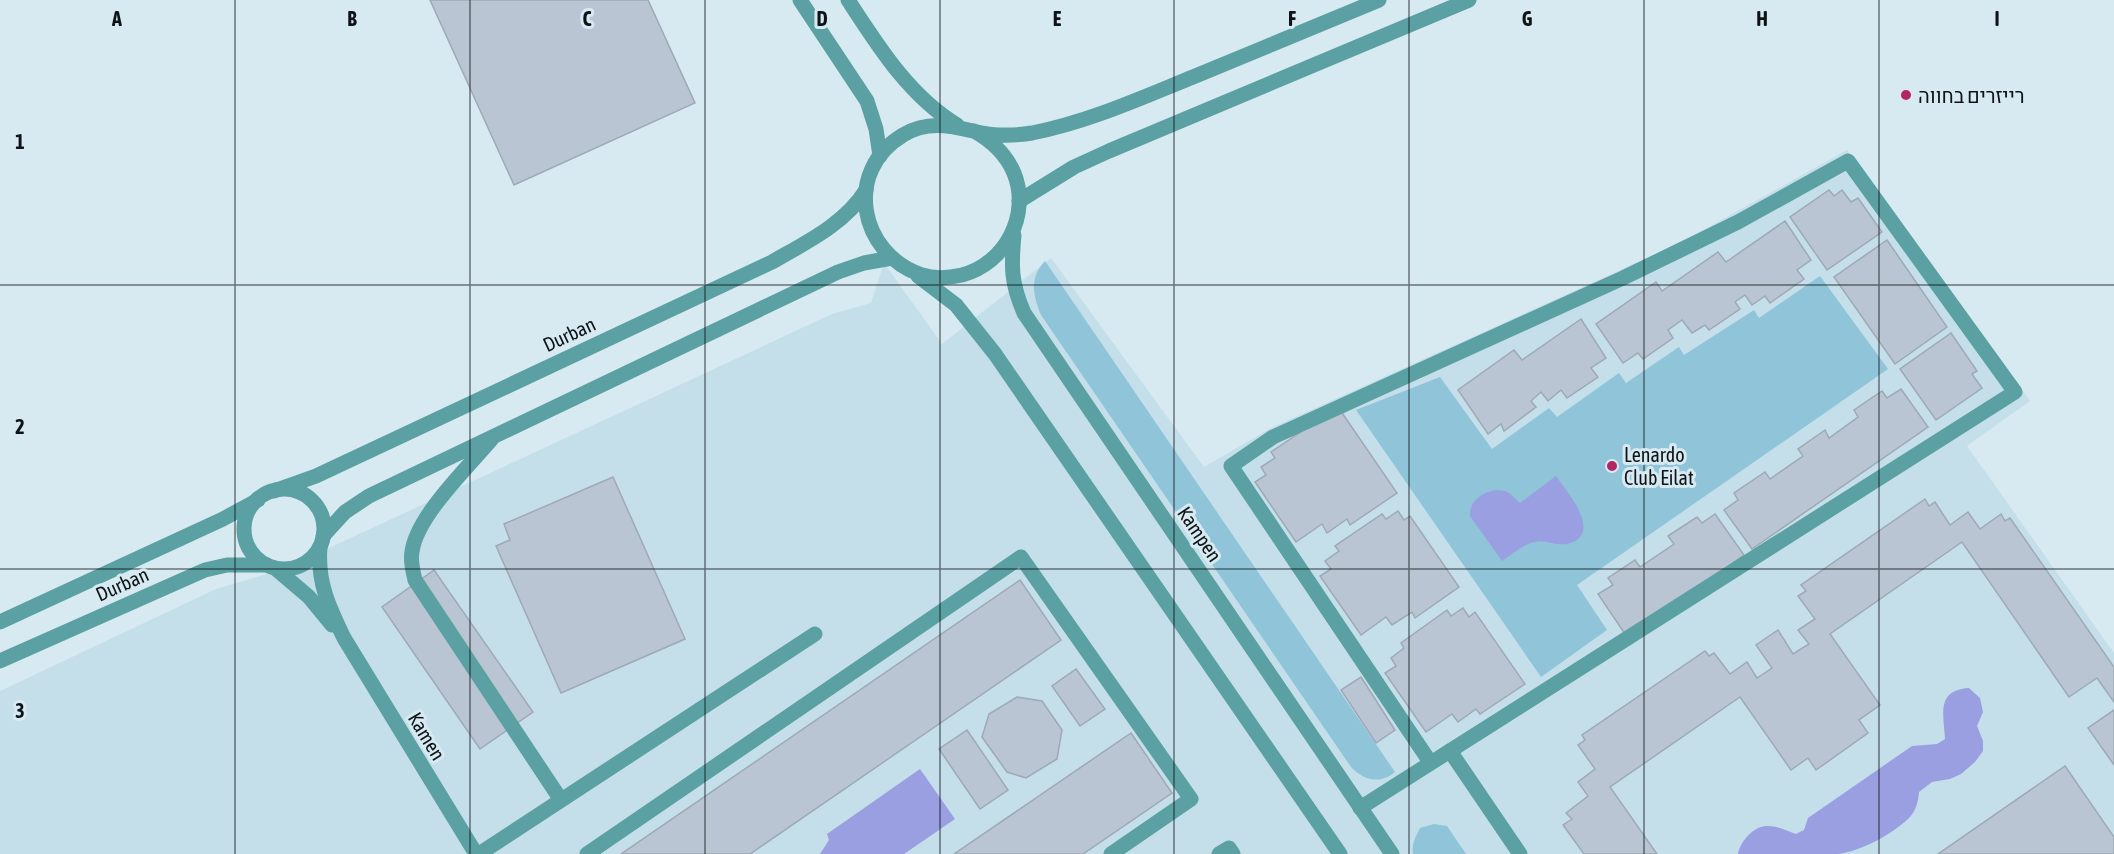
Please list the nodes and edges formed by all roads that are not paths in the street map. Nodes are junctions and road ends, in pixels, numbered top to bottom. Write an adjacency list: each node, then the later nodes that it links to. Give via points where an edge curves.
1 (800, 0): 6 (street, via 867,101)
2 (848, 0): 5 (street, via 908,83 939,114)
3 (1379, 0): 5 (street, via 1080,120 1032,133 1003,135)
4 (1469, 0): 8 (street, via 1109,151 1074,167)
5 (967, 129): 6 (street, via 945,124 915,129 890,144); 8 (street, via 993,144 1008,162 1015,175)
6 (880, 156): 7 (street)
7 (866, 190): 10 (street, via 870,227 876,241); 13 (street, Durban, via 837,222 772,262 316,476)
8 (1019, 201): 9 (street)
9 (1016, 223): 11 (street, via 994,258 969,273 940,278); 24 (street, Kampen, via 1011,260 1013,282 1024,313)
10 (892, 258): 11 (street); 12 (street, via 838,272)
11 (911, 271): 30 (street, via 956,305 995,354)
12 (495, 435): 15 (street, via 369,496 345,512); 23 (street, via 424,519 414,541 412,566 415,580)
13 (274, 491): 14 (street); 15 (street, via 298,492 317,507 322,518)
14 (258, 500): 16 (street, via 247,514 245,538 257,558); 17 (street, Durban)
15 (321, 541): 16 (street, via 311,559 302,565); 19 (street, Kamen, via 318,566 331,611)
16 (271, 567): 19 (street, Kamen, via 309,597); 20 (street, Durban, via 236,564 205,570)
17 (0, 622)
18 (815, 634): 23 (street)
19 (344, 638): 25 (street, Kamen)
20 (0, 662)
21 (1450, 751): 22 (street); 22 (street, via 2015,392 1848,161 1623,278 1278,434 1231,466); 32 (street)
22 (1430, 762): 24 (street)
23 (561, 800): 25 (street)
24 (1360, 808): 31 (street, Kampen)
25 (477, 854)
26 (587, 854): 27 (street, via 1021,557 1191,799)
27 (1111, 854)
28 (1220, 854): 29 (street, via 1228,848)
29 (1233, 854)
30 (1340, 854)
31 (1392, 854)
32 (1520, 854)

